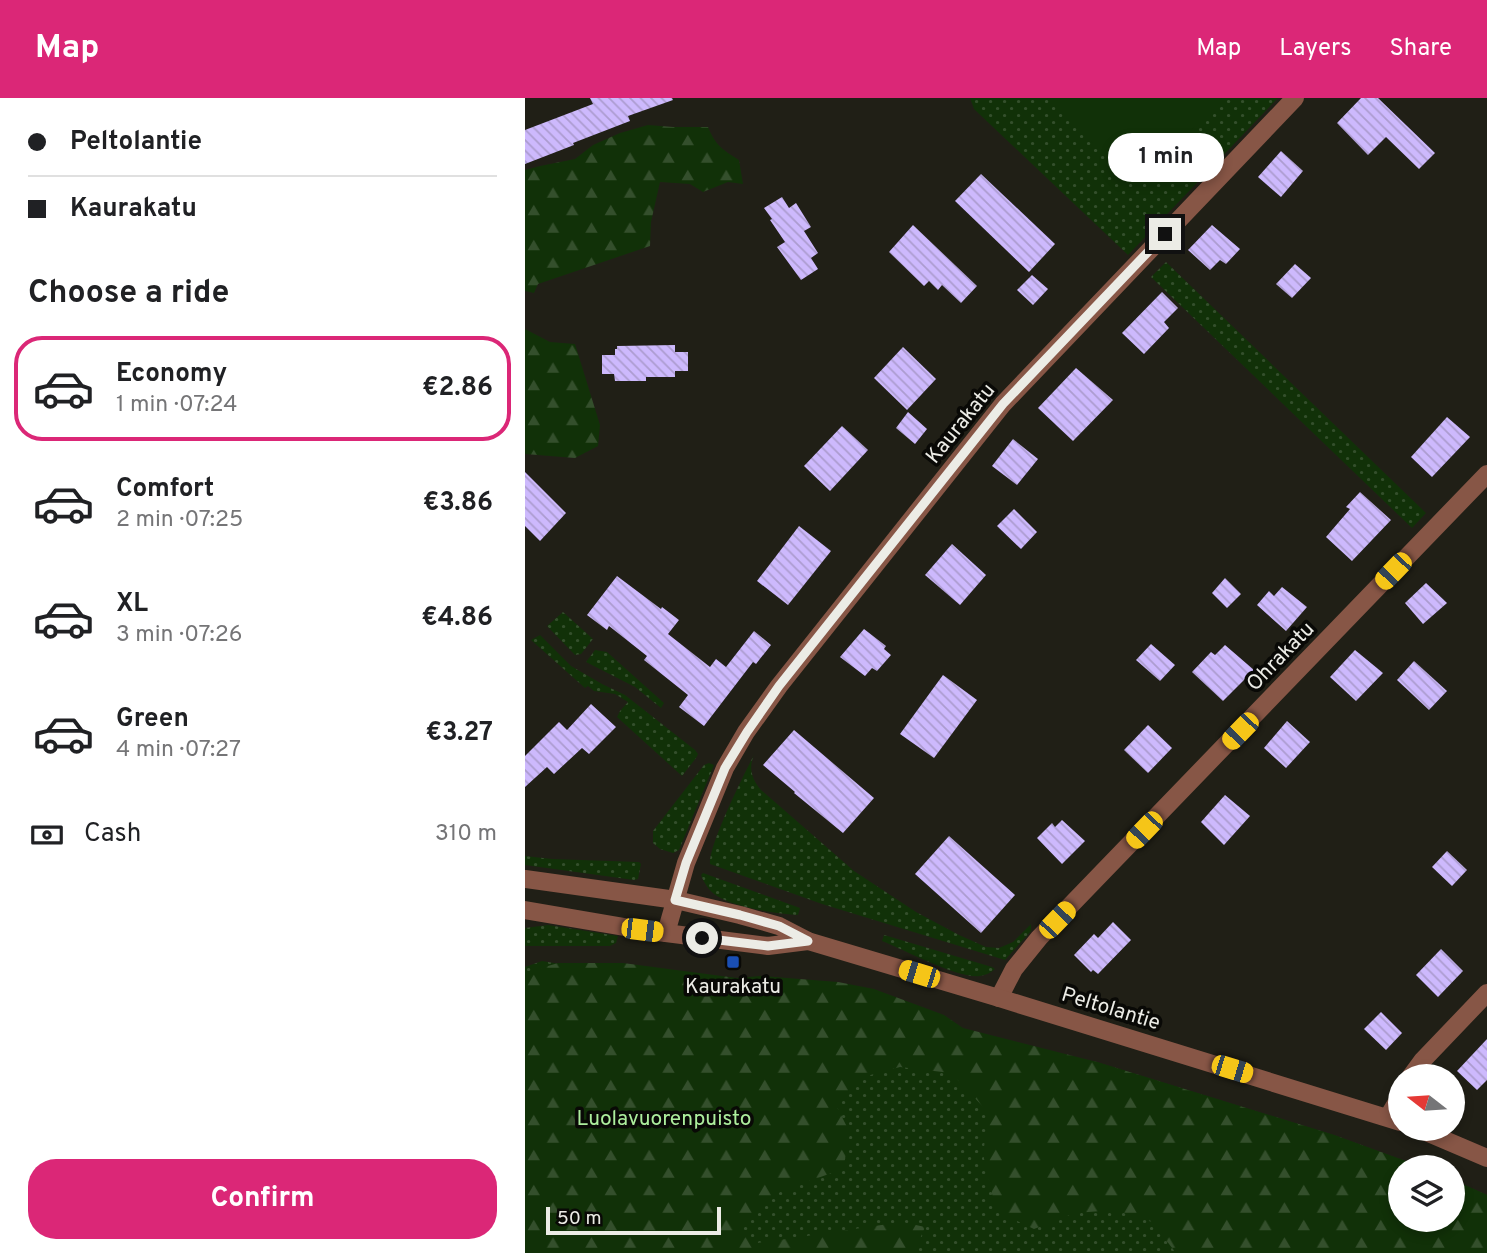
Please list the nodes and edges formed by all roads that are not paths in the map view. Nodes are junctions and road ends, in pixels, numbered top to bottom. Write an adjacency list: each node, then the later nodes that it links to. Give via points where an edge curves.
1 (1295, 98): 4 (street, Kaurakatu, via 1003,404 779,686 725,768)
2 (1487, 474): 9 (street, Ohrakatu, via 1039,938 1014,969)
3 (525, 879): 4 (street, Peltolantie)
4 (675, 900): 6 (street, Kaurakatu); 7 (street, Peltolantie, via 779,926)
5 (525, 910): 6 (street, Peltolantie)
6 (666, 933): 7 (street, Peltolantie, via 768,946)
7 (808, 941): 9 (street, Peltolantie)
8 (1487, 993): 10 (street)
9 (999, 998): 11 (street, Peltolantie)
10 (1420, 1064)
11 (1388, 1117)
12 (1447, 1141): 13 (street)
13 (1487, 1158)

